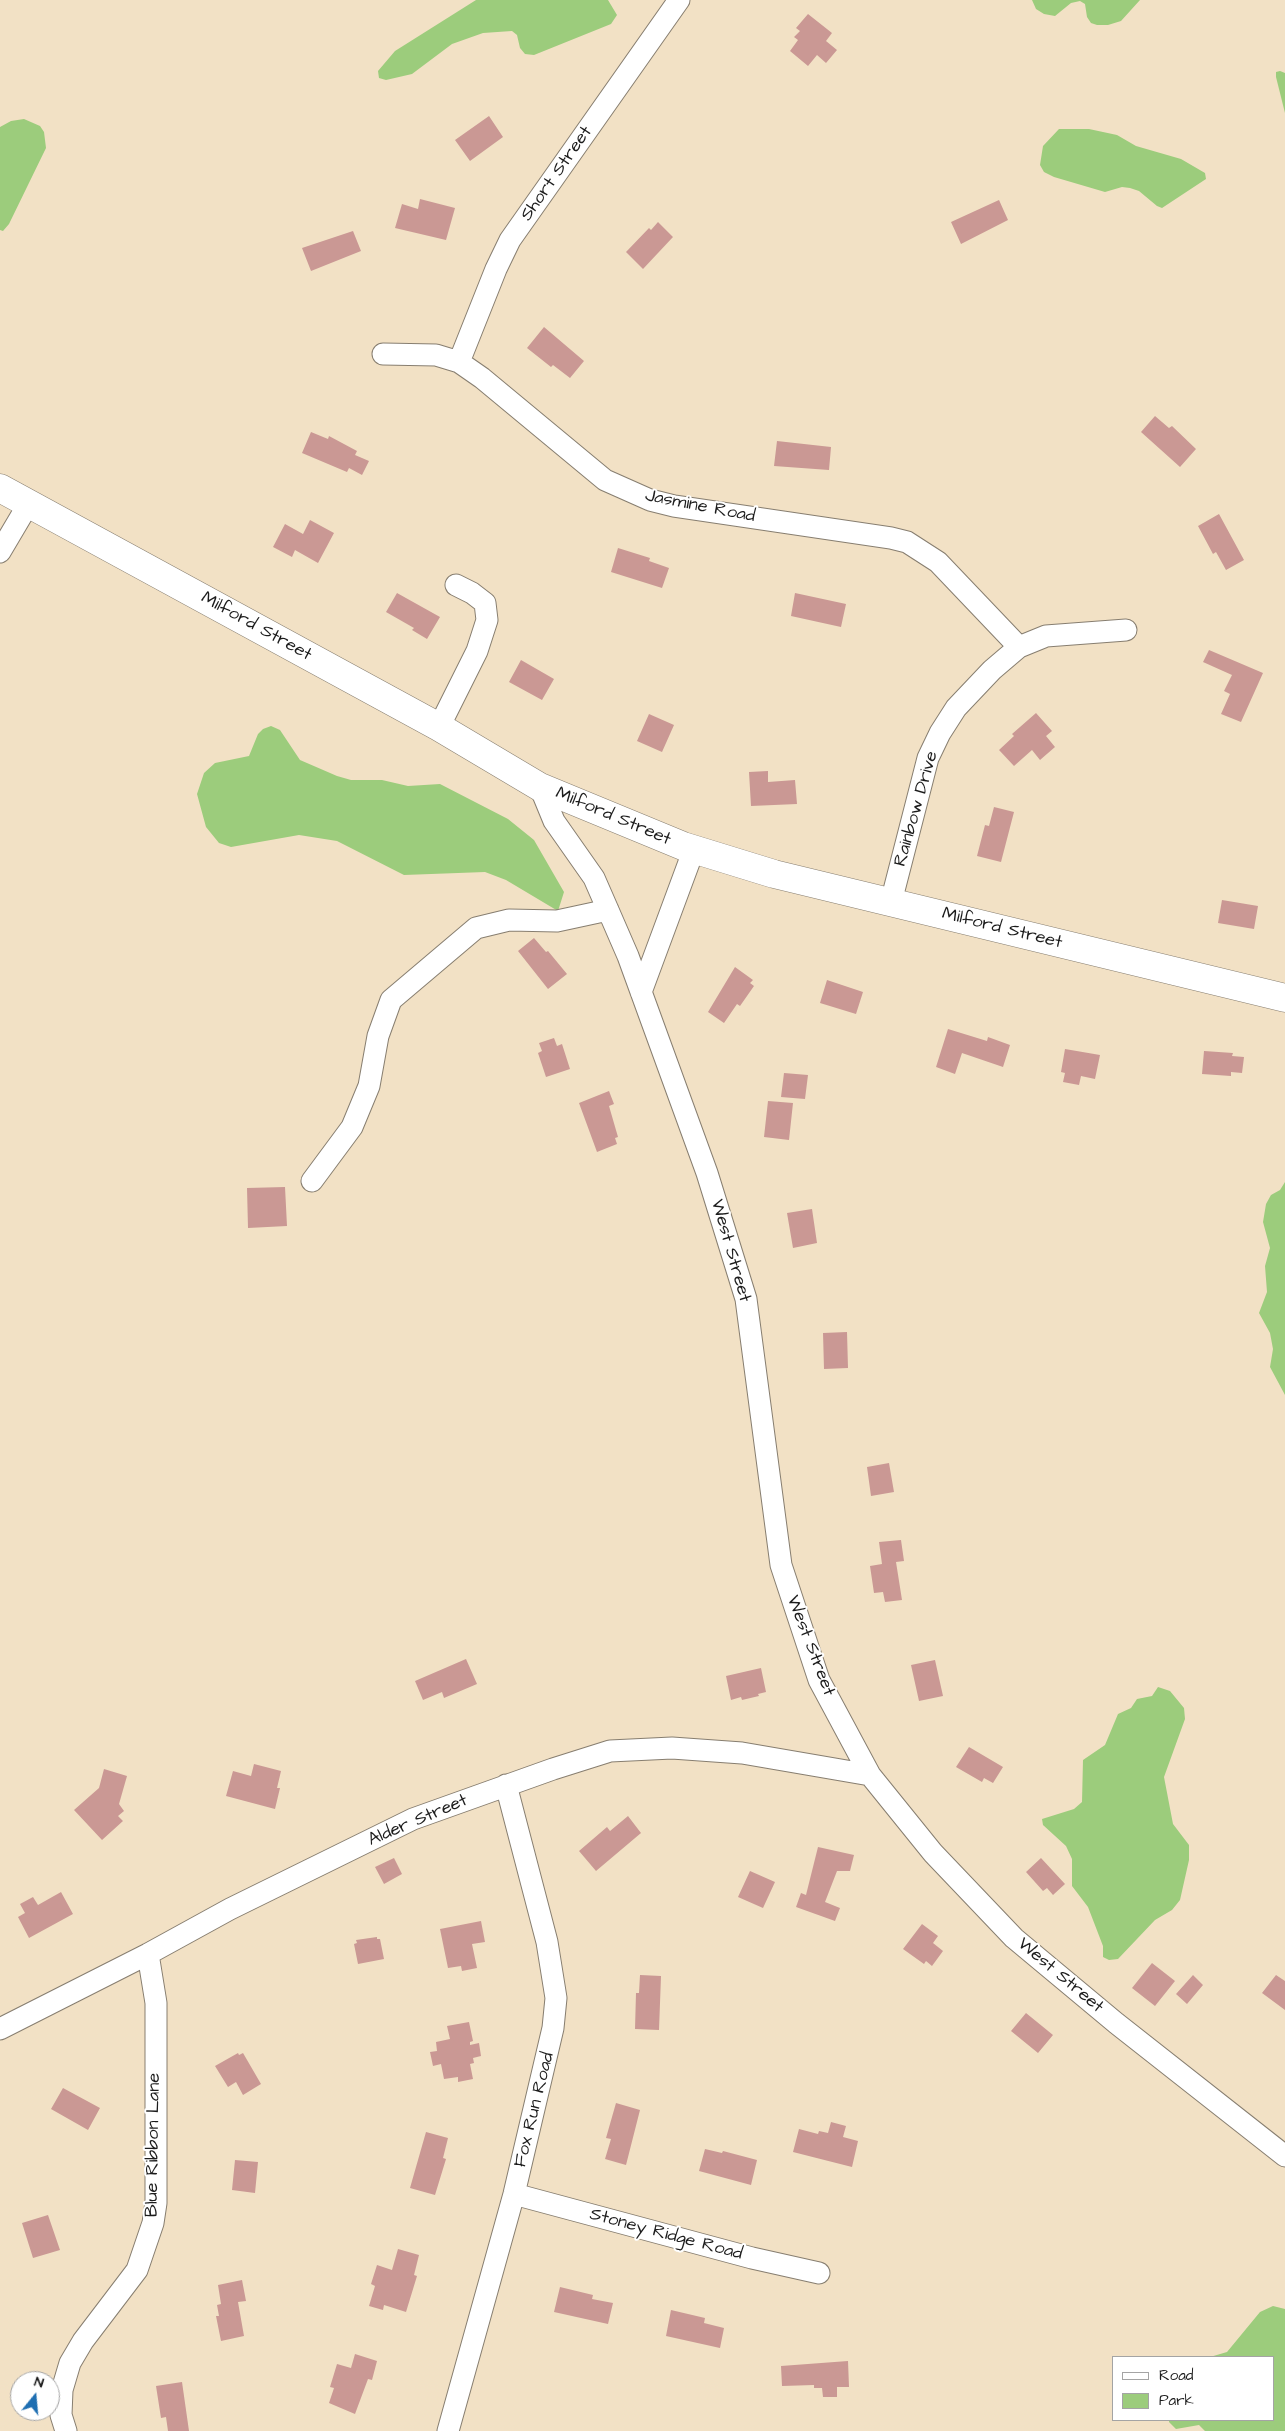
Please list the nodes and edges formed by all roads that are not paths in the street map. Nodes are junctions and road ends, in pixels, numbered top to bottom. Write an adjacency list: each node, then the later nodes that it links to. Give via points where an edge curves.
1 (674, 2): 3 (street, Short Street, via 510,240)
2 (383, 354): 3 (street, Jasmine Road, via 436,355)
3 (459, 362): 9 (street, Jasmine Road, via 605,480 627,491 674,506 907,542 938,562)
4 (0, 488): 5 (main road, Milford Street)
5 (29, 503): 6 (street); 10 (main road, Milford Street)
6 (0, 552)
7 (456, 585): 10 (street, via 485,603 487,620 477,651)
8 (1126, 630): 9 (street, Rainbow Drive, via 1046,636)
9 (1019, 647): 13 (street, Rainbow Drive, via 956,708 940,733 928,758)
10 (439, 726): 11 (main road, Milford Street)
11 (540, 786): 12 (main road, Milford Street); 14 (street, West Street, via 554,821 594,878)
12 (694, 849): 13 (main road, Milford Street, via 774,874); 15 (street)
13 (891, 902): 16 (main road, Milford Street)
14 (608, 910): 15 (street, West Street); 17 (street, via 557,920 509,920 476,928 391,1000 378,1036 369,1086 352,1127)
15 (641, 992): 18 (street, West Street, via 707,1173 746,1299 781,1565 819,1680)
16 (1285, 998)
17 (312, 1181)
18 (870, 1774): 19 (street, Alder Street, via 742,1753 672,1748 610,1752); 22 (street, West Street, via 933,1853 1014,1938)
19 (506, 1785): 20 (street, Alder Street, via 412,1819 230,1909); 23 (street, Fox Run Road, via 547,1942 556,1998 549,2052)
20 (148, 1954): 21 (street, Alder Street); 25 (street, Blue Ribbon Lane, via 156,2003 156,2203 137,2270 70,2363 62,2390 61,2415)
21 (0, 2029)
22 (1285, 2156)
23 (514, 2194): 24 (street, Stoney Ridge Road); 26 (street, Fox Run Road)
24 (818, 2273)
25 (66, 2431)
26 (448, 2431)

